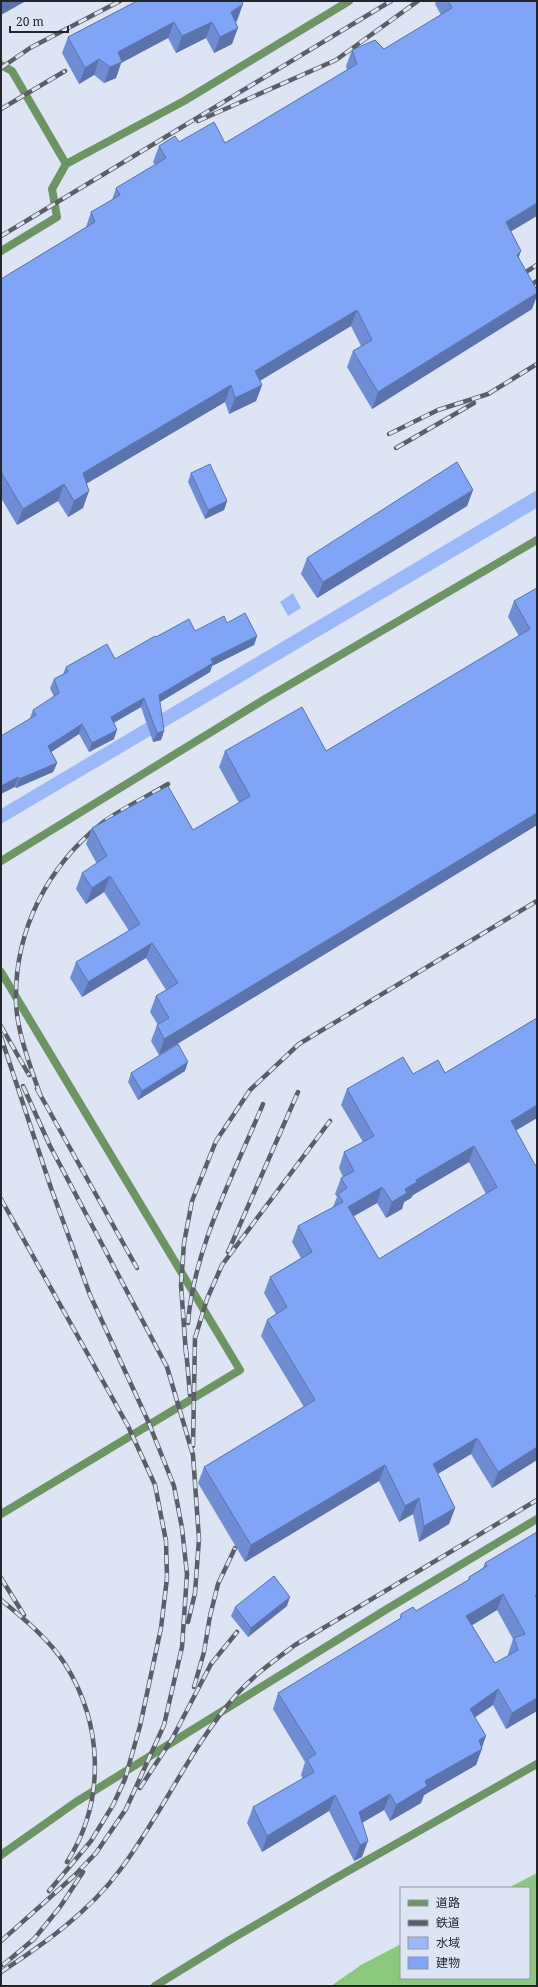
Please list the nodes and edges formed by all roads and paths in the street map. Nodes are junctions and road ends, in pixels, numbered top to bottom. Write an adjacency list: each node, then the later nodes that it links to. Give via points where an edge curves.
1 (349, 1): 3 (street, via 184,101)
2 (1, 65): 3 (street, via 12,71)
3 (66, 164): 4 (street, via 52,189 57,217)
4 (1, 251)
5 (537, 540): 6 (street, via 265,699)
6 (1, 861)
7 (1, 972): 8 (street, via 240,1370)
8 (1, 1514)
9 (537, 1519): 11 (street, via 76,1802)
10 (537, 1764): 12 (street, via 328,1882)
11 (1, 1856)
12 (155, 1986)

